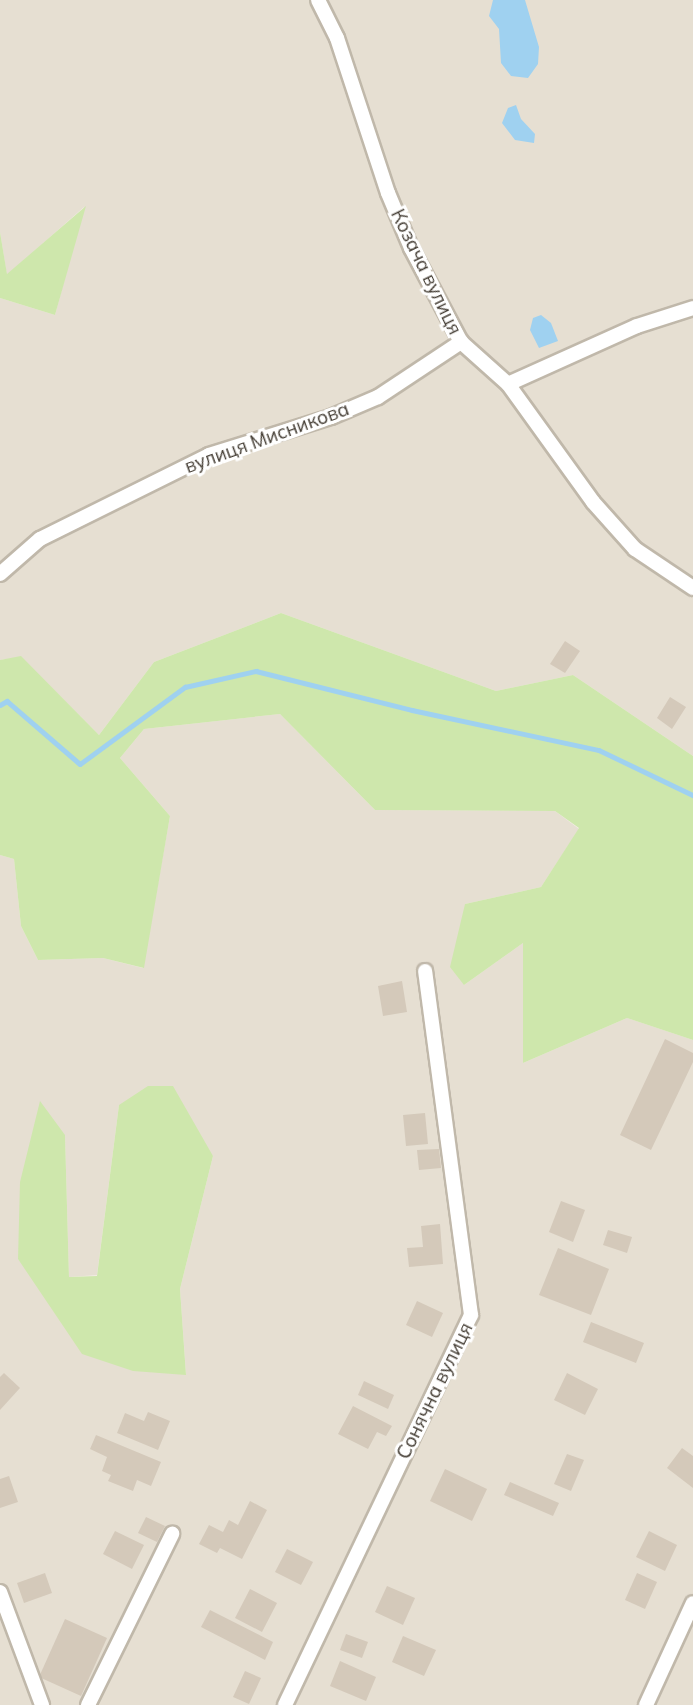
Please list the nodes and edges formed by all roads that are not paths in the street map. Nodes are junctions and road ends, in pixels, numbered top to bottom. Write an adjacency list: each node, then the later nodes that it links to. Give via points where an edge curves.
1 (318, 0): 3 (street, Козача вулиця, via 337,38 388,193 411,248)
2 (693, 308): 4 (street, via 637,326)
3 (461, 342): 4 (street, Козача вулиця); 5 (street, вулиця Мисникова, via 378,397 331,417 209,455 51,534)
4 (508, 384): 6 (street, Козача вулиця, via 593,502 635,549)
5 (0, 574)
6 (693, 588)
7 (425, 971): 13 (street, Сонячна вулиця, via 471,1315)
8 (172, 1534): 12 (street)
9 (0, 1592): 11 (street)
10 (693, 1603): 14 (street)
11 (42, 1705)
12 (88, 1705)
13 (285, 1705)
14 (646, 1705)

